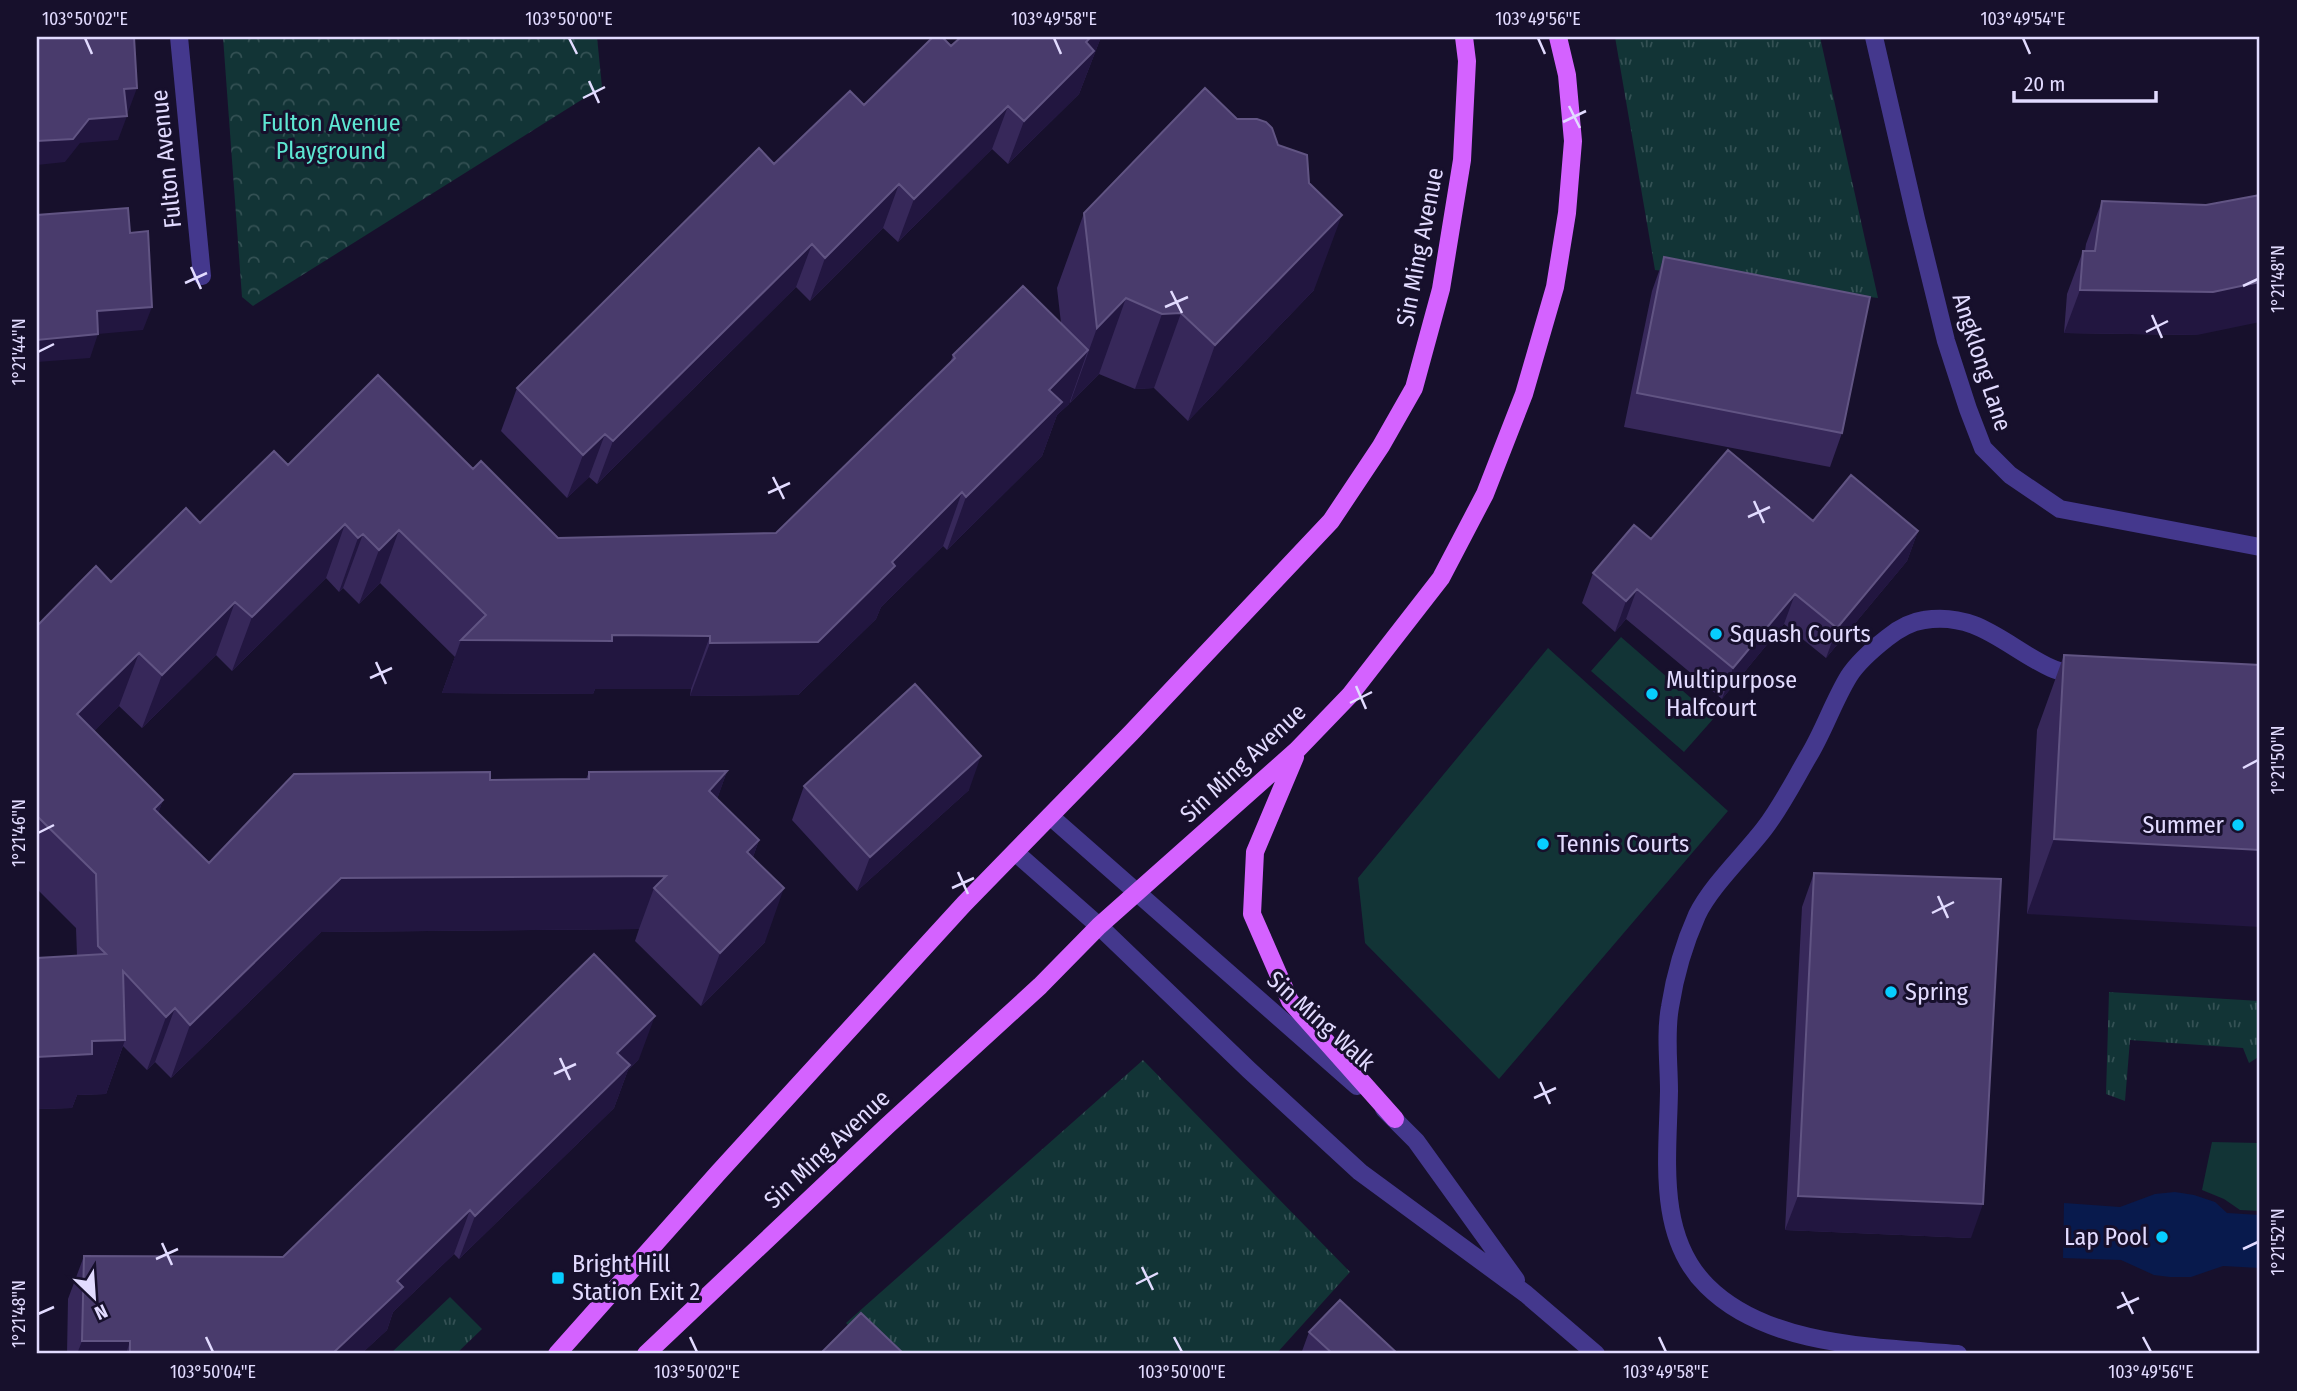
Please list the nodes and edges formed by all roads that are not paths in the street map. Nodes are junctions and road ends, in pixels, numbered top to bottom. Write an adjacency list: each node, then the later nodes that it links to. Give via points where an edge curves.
1 (179, 37): 5 (street, Fulton Avenue)
2 (1464, 37): 9 (main road, Sin Ming Avenue, via 1462,160 1441,289 1414,388 1331,521)
3 (1558, 37): 8 (main road, Sin Ming Avenue, via 1573,141 1567,213 1555,287 1524,394 1485,494 1441,578 1350,695)
4 (1874, 37): 6 (street, Angklong Lane, via 1946,341 1983,448 2010,475 2060,509)
5 (202, 276)
6 (2260, 547)
7 (2092, 680): 18 (street, via 2050,667 1990,631 1951,618 1900,628 1850,675 1817,742 1765,827 1699,912 1680,960 1669,1009 1668,1196 1681,1249 1698,1277 1726,1303 1788,1332 1875,1347)
8 (1297, 750): 11 (main road, Sin Ming Avenue); 13 (main road, via 1255,852 1252,914 1290,1001)
9 (1049, 816): 10 (main road, Sin Ming Avenue); 11 (street, Sin Ming Walk)
10 (1015, 852): 12 (street, Sin Ming Walk); 15 (main road, Sin Ming Avenue)
11 (1138, 891): 12 (main road, Sin Ming Avenue); 13 (street, Sin Ming Walk)
12 (1099, 926): 14 (street, Sin Ming Walk, via 1360,1172); 16 (main road, Sin Ming Avenue)
13 (1395, 1119): 14 (street, Sin Ming Walk, via 1416,1141)
14 (1526, 1293): 17 (street, Sin Ming Walk)
15 (557, 1354)
16 (646, 1354)
17 (1596, 1354)
18 (1958, 1354)

